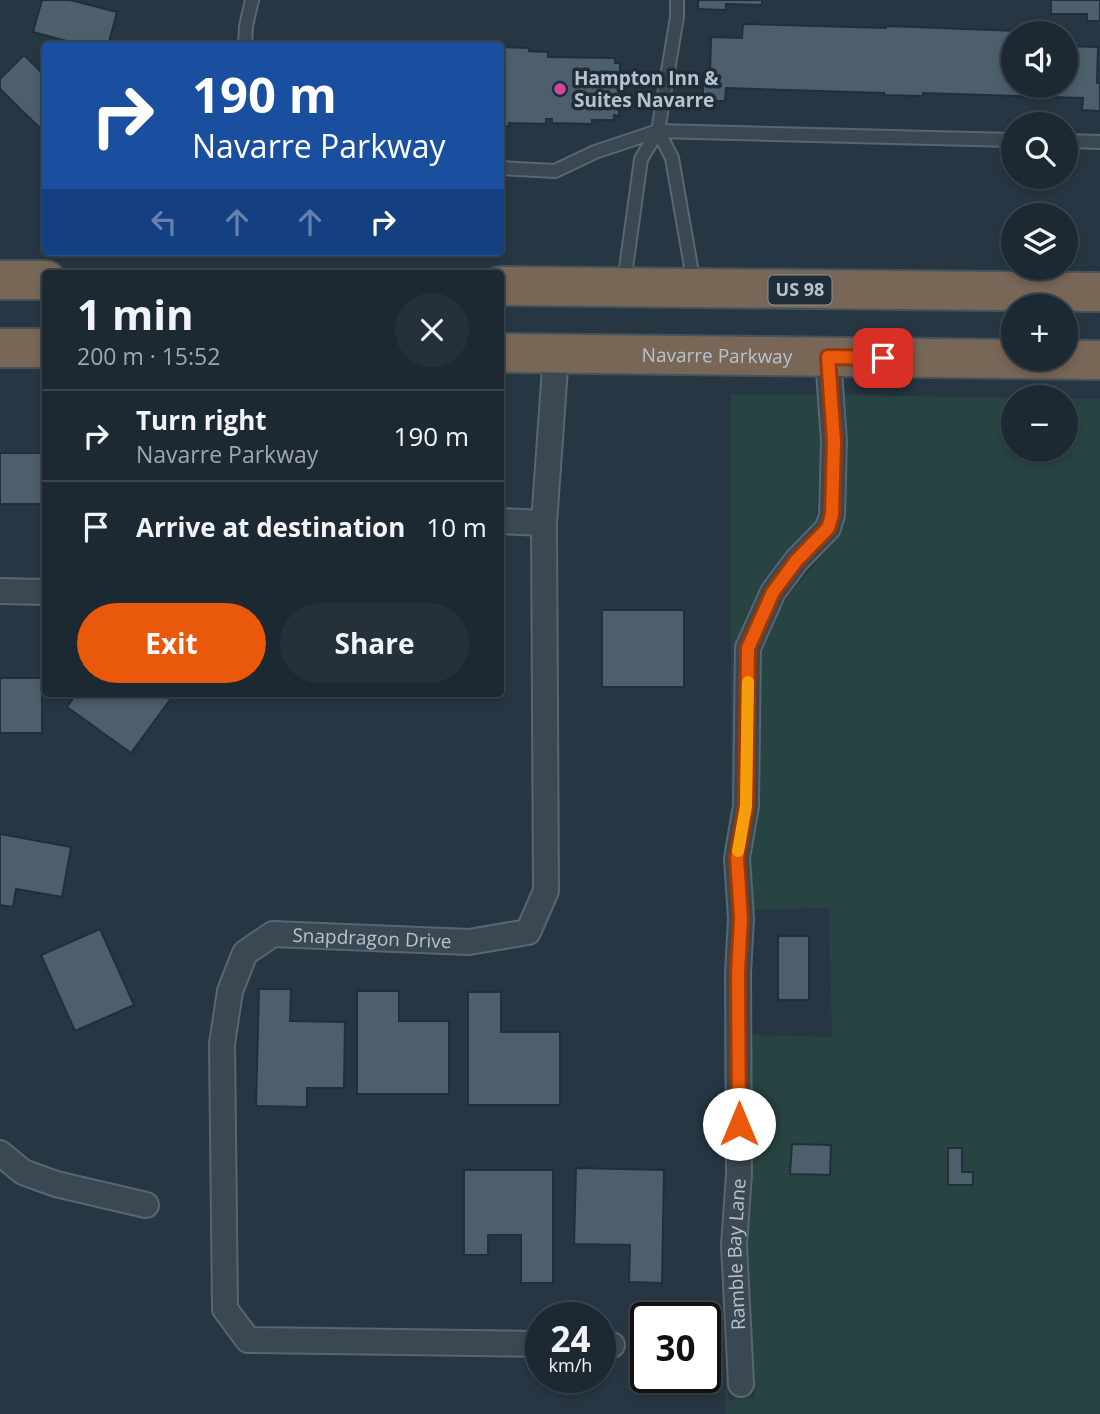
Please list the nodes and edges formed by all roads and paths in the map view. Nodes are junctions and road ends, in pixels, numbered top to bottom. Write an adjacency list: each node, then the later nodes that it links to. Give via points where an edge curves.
1 (252, 0): 3 (lane)
2 (677, 0): 4 (lane)
3 (246, 42)
4 (658, 131): 5 (lane); 8 (lane, via 555,171); 12 (lane, via 641,159); 13 (lane, via 672,158)
5 (1001, 139)
6 (1078, 141): 7 (lane)
7 (1100, 142)
8 (504, 170)
9 (0, 280): 10 (highway)
10 (42, 281)
11 (504, 286): 12 (highway, US 98)
12 (624, 287): 13 (highway, US 98)
13 (694, 288): 14 (highway, US 98)
14 (1100, 292)
15 (0, 348): 16 (highway)
16 (42, 348)
17 (504, 353): 18 (highway, Navarre Parkway)
18 (556, 354): 19 (highway, Navarre Parkway); 22 (street, Snapdragon Drive)
19 (828, 357): 20 (highway, Navarre Parkway); 28 (street, Ramble Bay Lane, via 834,441 832,515 828,528 773,592 748,648 746,806 737,858 741,919 734,1245)
20 (1100, 360)
21 (504, 521): 22 (street)
22 (544, 523): 27 (street, Snapdragon Drive, via 546,891 528,932 469,942 273,934 245,953 230,991 222,1044 225,1309 248,1340)
23 (0, 591): 24 (street)
24 (42, 592)
25 (0, 1153): 26 (street, via 23,1171 56,1184)
26 (146, 1205)
27 (525, 1345)
28 (741, 1384)

